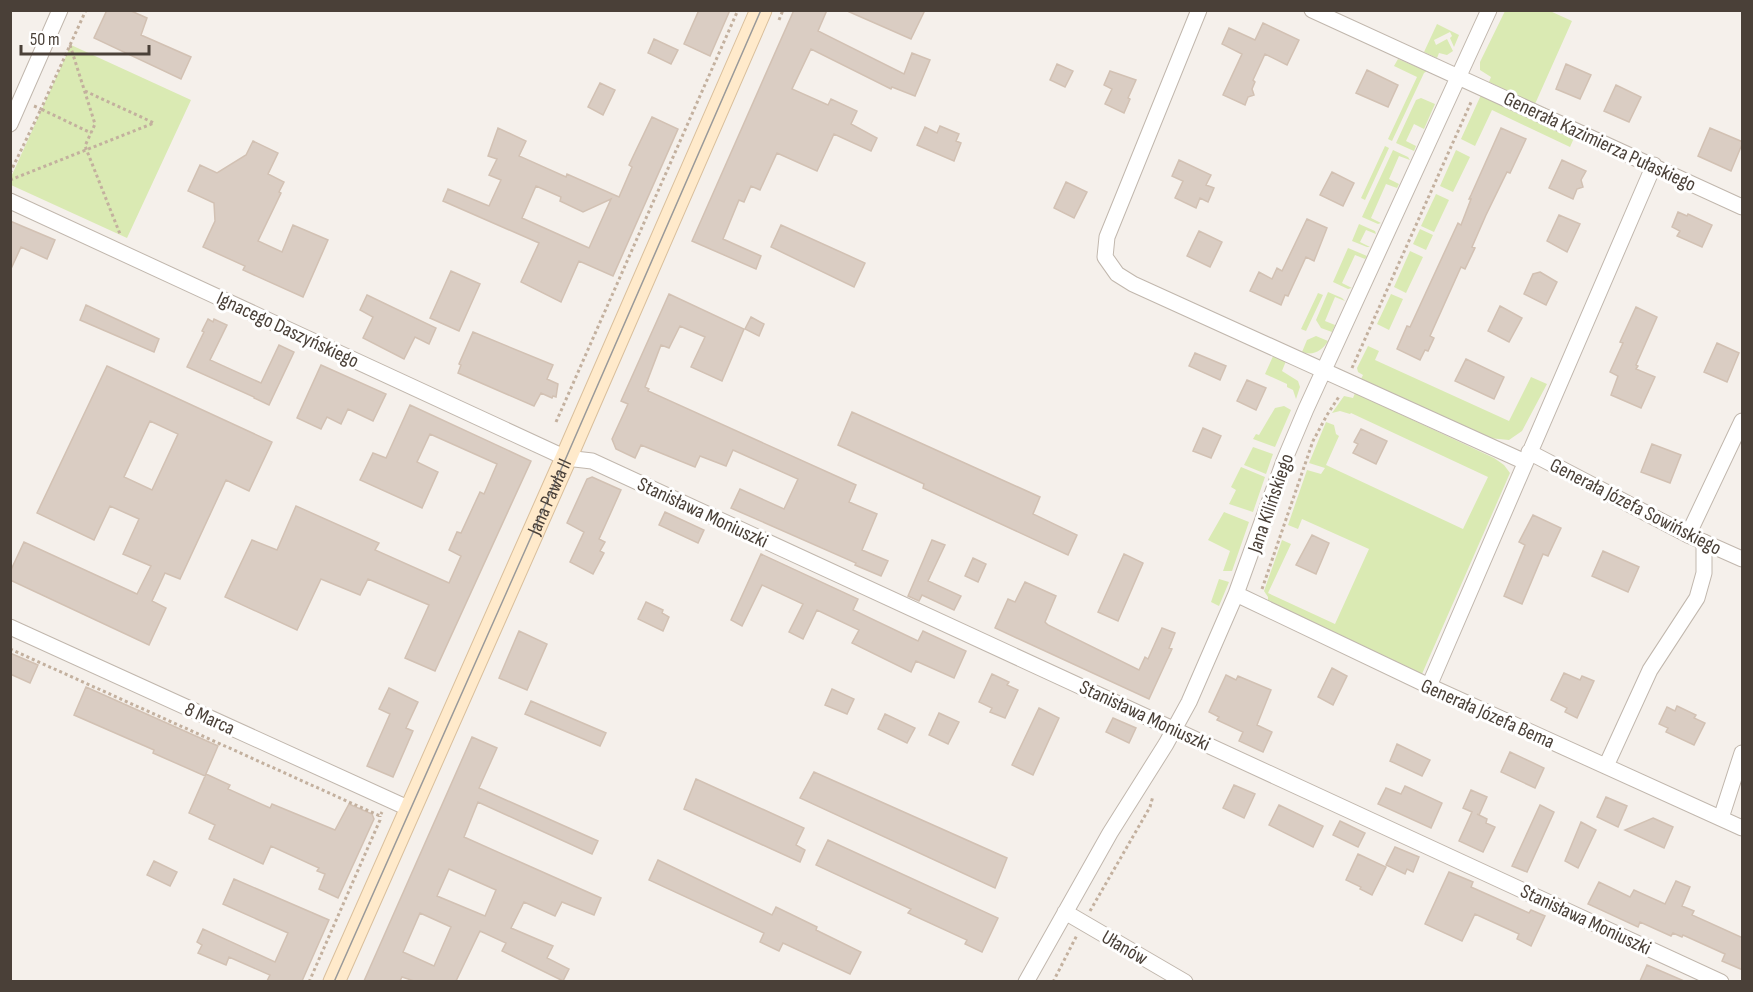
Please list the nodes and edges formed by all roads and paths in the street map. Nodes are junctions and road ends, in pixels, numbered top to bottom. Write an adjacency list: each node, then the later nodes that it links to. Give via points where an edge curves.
1 (60, 10): 12 (street)
2 (86, 10): 8 (path)
3 (738, 10): 27 (path)
4 (761, 10): 29 (main road, Jana Pawła II)
5 (1199, 10): 23 (street, Generała Józefa Sowińskiego, via 1107,237 1105,256 1117,274 1133,284)
6 (1312, 10): 9 (street, Generała Kazimierza Pułaskiego)
7 (1489, 10): 9 (street, Jana Kilińskiego)
8 (70, 45): 10 (path); 13 (path)
9 (1457, 76): 17 (street, Generała Kazimierza Pułaskiego); 23 (street, Jana Kilińskiego)
10 (85, 91): 15 (path, via 96,124); 16 (path, via 154,123)
11 (1476, 93): 24 (path)
12 (21, 100): 13 (path); 14 (street)
13 (41, 109): 15 (path); 18 (path)
14 (10, 124)
15 (91, 133): 16 (path, via 85,146)
16 (88, 151): 19 (path); 22 (path)
17 (1654, 165): 21 (street, Generała Kazimierza Pułaskiego); 28 (street)
18 (10, 173)
19 (10, 180)
20 (10, 201): 29 (street, Ignacego Daszyńskiego)
21 (1743, 207)
22 (124, 244)
23 (1323, 370): 28 (street, Generała Józefa Sowińskiego); 33 (street, Jana Kilińskiego, via 1288,449)
24 (1350, 374)
25 (1343, 388): 34 (path, via 1313,441)
26 (1743, 421): 30 (street)
27 (556, 422)
28 (1527, 457): 30 (street, Generała Józefa Sowińskiego); 37 (street)
29 (566, 458): 38 (street, Stanisława Moniuszki, via 592,461); 43 (main road, Jana Pawła II)
30 (1688, 535): 31 (street, Generała Józefa Sowińskiego)
31 (1704, 542): 32 (street, Generała Józefa Sowińskiego); 40 (street, via 1704,573 1697,598 1650,670)
32 (1743, 559)
33 (1236, 594): 37 (street, Generała Józefa Bema); 38 (street, Jana Kilińskiego)
34 (1259, 597)
35 (10, 627): 42 (street, 8 Marca)
36 (10, 650): 44 (path)
37 (1429, 686): 40 (street, Generała Józefa Bema)
38 (1175, 728): 47 (street, Jana Kilińskiego); 54 (street, Stanisława Moniuszki)
39 (1743, 753): 45 (street)
40 (1606, 766): 45 (street, Generała Józefa Bema)
41 (1154, 791): 48 (path, via 1150,807)
42 (388, 799): 43 (street, 8 Marca); 44 (path)
43 (410, 808): 50 (main road, Jana Pawła II)
44 (380, 816): 49 (path)
45 (1720, 818): 46 (street, Generała Józefa Bema)
46 (1743, 828)
47 (1065, 912): 48 (street, Ułanów); 51 (street, Jana Kilińskiego)
48 (1083, 923): 52 (path); 53 (street, Ułanów)
49 (309, 981)
50 (334, 981)
51 (1026, 981)
52 (1053, 981)
53 (1185, 981)
54 (1721, 981)

